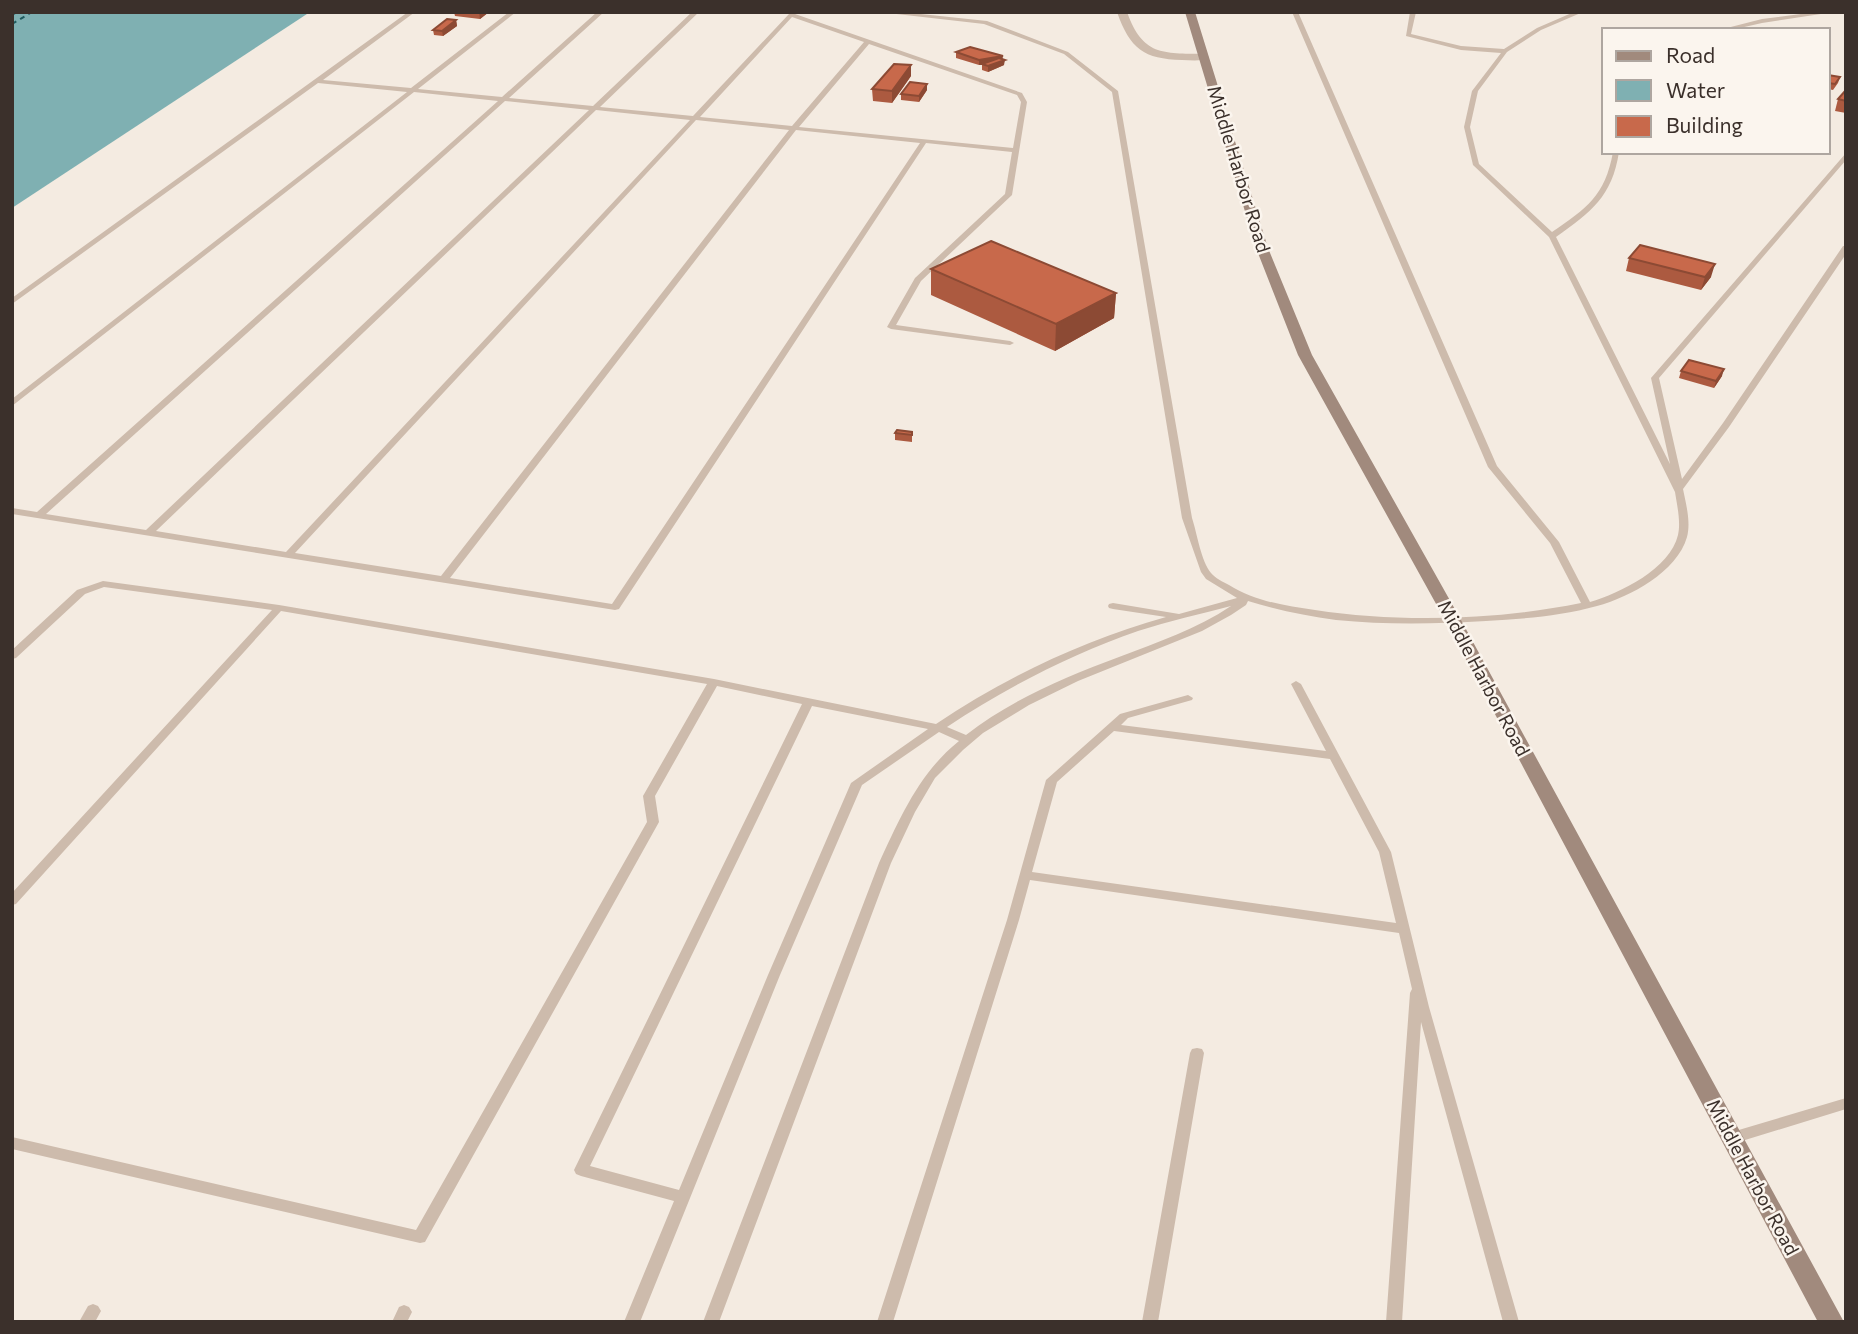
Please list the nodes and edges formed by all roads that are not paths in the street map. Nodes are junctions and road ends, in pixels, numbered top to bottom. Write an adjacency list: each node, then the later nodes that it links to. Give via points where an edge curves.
1 (412, 12): 17 (lane)
2 (513, 12): 18 (lane)
3 (601, 12): 19 (lane)
4 (696, 12): 20 (lane)
5 (882, 12): 39 (lane, via 985,22 1066,52 1115,91 1187,518 1208,576 1233,594)
6 (1122, 12): 16 (street, via 1129,35 1153,56)
7 (1190, 12): 16 (main road, Middle Harbor Road)
8 (1295, 12): 40 (lane, via 1493,467 1554,542)
9 (1413, 12): 15 (lane, via 1408,35 1461,48)
10 (1580, 12): 15 (lane, via 1539,29)
11 (1832, 12): 13 (lane)
12 (792, 14): 14 (lane); 21 (lane)
13 (1731, 28)
14 (867, 42): 22 (lane); 24 (lane, via 1020,94 1024,102)
15 (1505, 51): 27 (lane, via 1475,91 1467,127 1476,165)
16 (1204, 57): 44 (main road, Middle Harbor Road, via 1262,248 1305,355)
17 (317, 81): 18 (lane); 30 (lane)
18 (414, 90): 19 (lane); 32 (lane)
19 (501, 99): 20 (lane); 35 (lane)
20 (597, 108): 21 (lane); 36 (lane)
21 (695, 118): 22 (lane); 37 (lane)
22 (794, 128): 23 (lane); 38 (lane)
23 (924, 141): 24 (lane); 38 (lane, via 615,607)
24 (1016, 150): 31 (lane, via 1008,195 918,280 891,327)
25 (1616, 154): 27 (lane, via 1614,175 1601,195)
26 (1846, 155): 33 (lane, via 1655,378)
27 (1552, 236): 33 (lane)
28 (1846, 248): 29 (lane)
29 (1842, 260): 33 (lane)
30 (12, 302)
31 (1010, 343)
32 (12, 404)
33 (1678, 490): 40 (lane, via 1683,534 1666,565 1625,591)
34 (12, 511): 35 (lane)
35 (39, 515): 36 (lane)
36 (149, 533): 37 (lane)
37 (288, 555): 38 (lane)
38 (443, 580)
39 (1248, 598): 43 (lane); 44 (lane, via 1285,611 1364,620); 52 (lane, via 1211,625 1082,677 1009,712)
40 (1587, 605): 44 (lane)
41 (1113, 606): 43 (lane)
42 (279, 608): 45 (lane, via 103,584 80,592); 46 (lane); 55 (lane)
43 (1180, 617): 51 (lane, via 1065,656)
44 (1453, 620): 60 (main road, Middle Harbor Road)
45 (12, 656)
46 (715, 682): 49 (lane); 61 (lane, via 649,796 653,822 420,1237)
47 (1296, 684): 53 (lane)
48 (1188, 698): 50 (lane, via 1124,716)
49 (809, 701): 51 (lane); 62 (lane, via 580,1170)
50 (1112, 727): 53 (lane); 54 (lane, via 1052,780)
51 (939, 728): 52 (lane); 62 (lane, via 857,783)
52 (967, 740): 64 (lane, via 939,766 920,793 885,863)
53 (1334, 756): 56 (lane, via 1385,852)
54 (1026, 875): 56 (lane); 65 (lane)
55 (12, 901)
56 (1404, 929): 57 (lane)
57 (1417, 981): 67 (lane); 68 (lane)
58 (1197, 1053): 66 (lane)
59 (1846, 1103): 60 (lane)
60 (1732, 1138): 69 (main road, Middle Harbor Road)
61 (12, 1143)
62 (683, 1197): 63 (lane)
63 (632, 1322)
64 (711, 1322)
65 (885, 1322)
66 (1150, 1322)
67 (1394, 1322)
68 (1511, 1322)
69 (1831, 1322)

